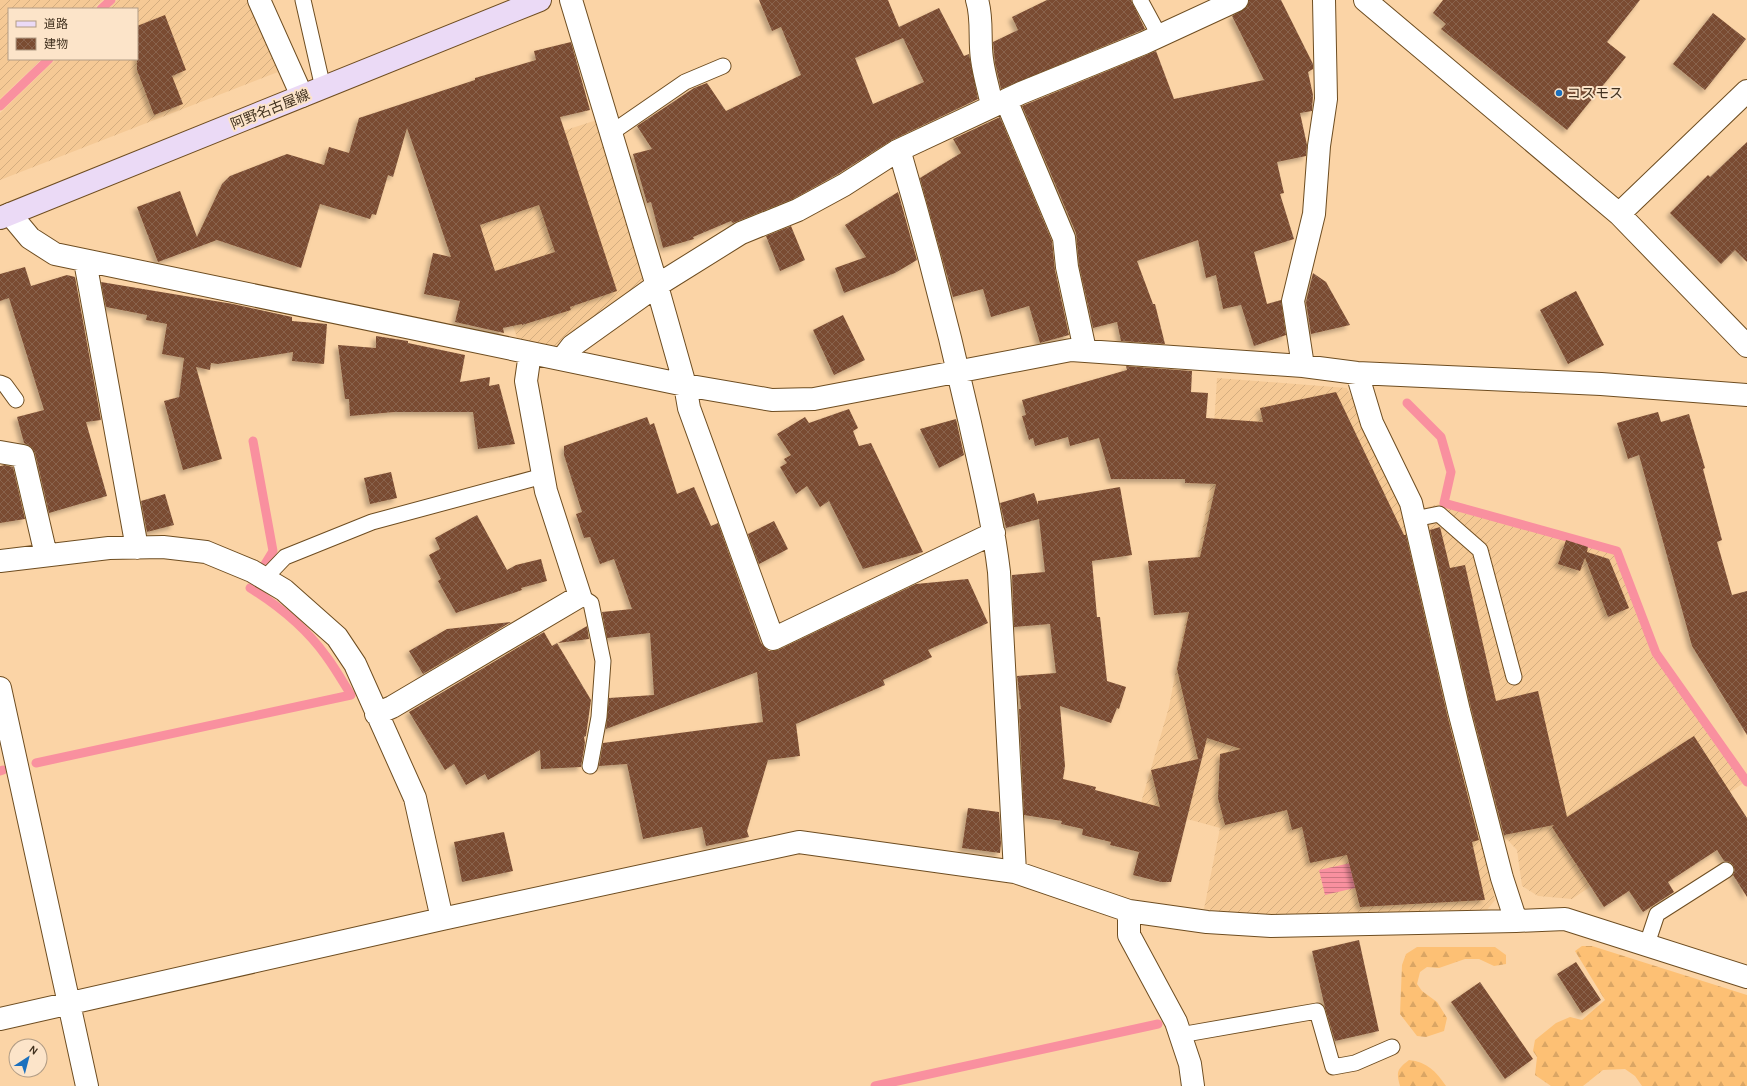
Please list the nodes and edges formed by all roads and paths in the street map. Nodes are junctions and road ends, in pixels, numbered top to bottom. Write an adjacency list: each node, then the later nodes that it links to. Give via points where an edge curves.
1 (259, 0): 14 (street)
2 (303, 0): 12 (lane)
3 (540, 0): 12 (main road, 阿野名古屋線)
4 (571, 0): 16 (street)
5 (977, 0): 15 (street, via 981,11 982,59)
6 (1140, 0): 10 (lane)
7 (1237, 0): 10 (street)
8 (1324, 0): 26 (street, via 1326,99 1319,146 1314,214 1293,301)
9 (1365, 0): 18 (street)
10 (1159, 35): 15 (street)
11 (723, 66): 16 (lane, via 685,82)
12 (322, 88): 14 (main road, 阿野名古屋線)
13 (1747, 91): 18 (street)
14 (302, 96): 19 (main road, 阿野名古屋線)
15 (999, 103): 17 (street); 23 (street, via 1064,238 1067,267)
16 (611, 133): 21 (street)
17 (897, 151): 21 (street, via 844,185 798,210 741,233); 27 (street, via 901,156 918,215)
18 (1619, 214): 22 (street)
19 (5, 216): 20 (street, via 30,238 55,254)
20 (85, 261): 24 (street); 37 (street)
21 (656, 286): 25 (street, via 572,346); 30 (street)
22 (1747, 346)
23 (1085, 350): 26 (street); 27 (street, via 1071,350)
24 (530, 353): 25 (street); 34 (street, via 526,381)
25 (562, 359): 30 (street)
26 (1303, 366): 28 (street)
27 (958, 372): 30 (street, via 814,399 772,400); 36 (street)
28 (1357, 373): 31 (street, via 1601,384); 35 (street, via 1372,422 1411,503)
29 (0, 383): 32 (lane, via 5,385)
30 (685, 385): 36 (street, via 690,408 773,639)
31 (1747, 395)
32 (16, 400)
33 (0, 452): 38 (street, via 23,456)
34 (543, 476): 40 (lane, via 372,522 285,557); 41 (street)
35 (1415, 519): 42 (lane, via 1439,514 1480,550); 50 (street, via 1459,711 1502,878)
36 (994, 533): 47 (street, via 999,572)
37 (137, 548): 38 (street, via 109,548); 40 (street, via 163,547 206,552 252,571)
38 (46, 555): 39 (street)
39 (0, 561)
40 (264, 579): 44 (street, via 284,590 337,637 355,664)
41 (580, 596): 44 (street); 45 (lane, via 591,603 603,662 599,717)
42 (1514, 677)
43 (0, 688): 53 (street)
44 (376, 714): 49 (street, via 415,798)
45 (590, 766)
46 (1726, 870): 51 (lane, via 1657,914)
47 (1015, 872): 48 (street); 49 (street, via 799,842)
48 (1129, 911): 50 (street, via 1207,922 1271,926); 55 (street, via 1129,935 1176,1022)
49 (442, 919): 53 (street)
50 (1516, 921): 51 (street, via 1565,919)
51 (1646, 944): 52 (street)
52 (1747, 977)
53 (69, 1004): 54 (street); 57 (street)
54 (0, 1019)
55 (1180, 1035): 56 (lane, via 1317,1012 1333,1067 1355,1063); 58 (street, via 1190,1064)
56 (1392, 1047)
57 (87, 1086)
58 (1193, 1086)

